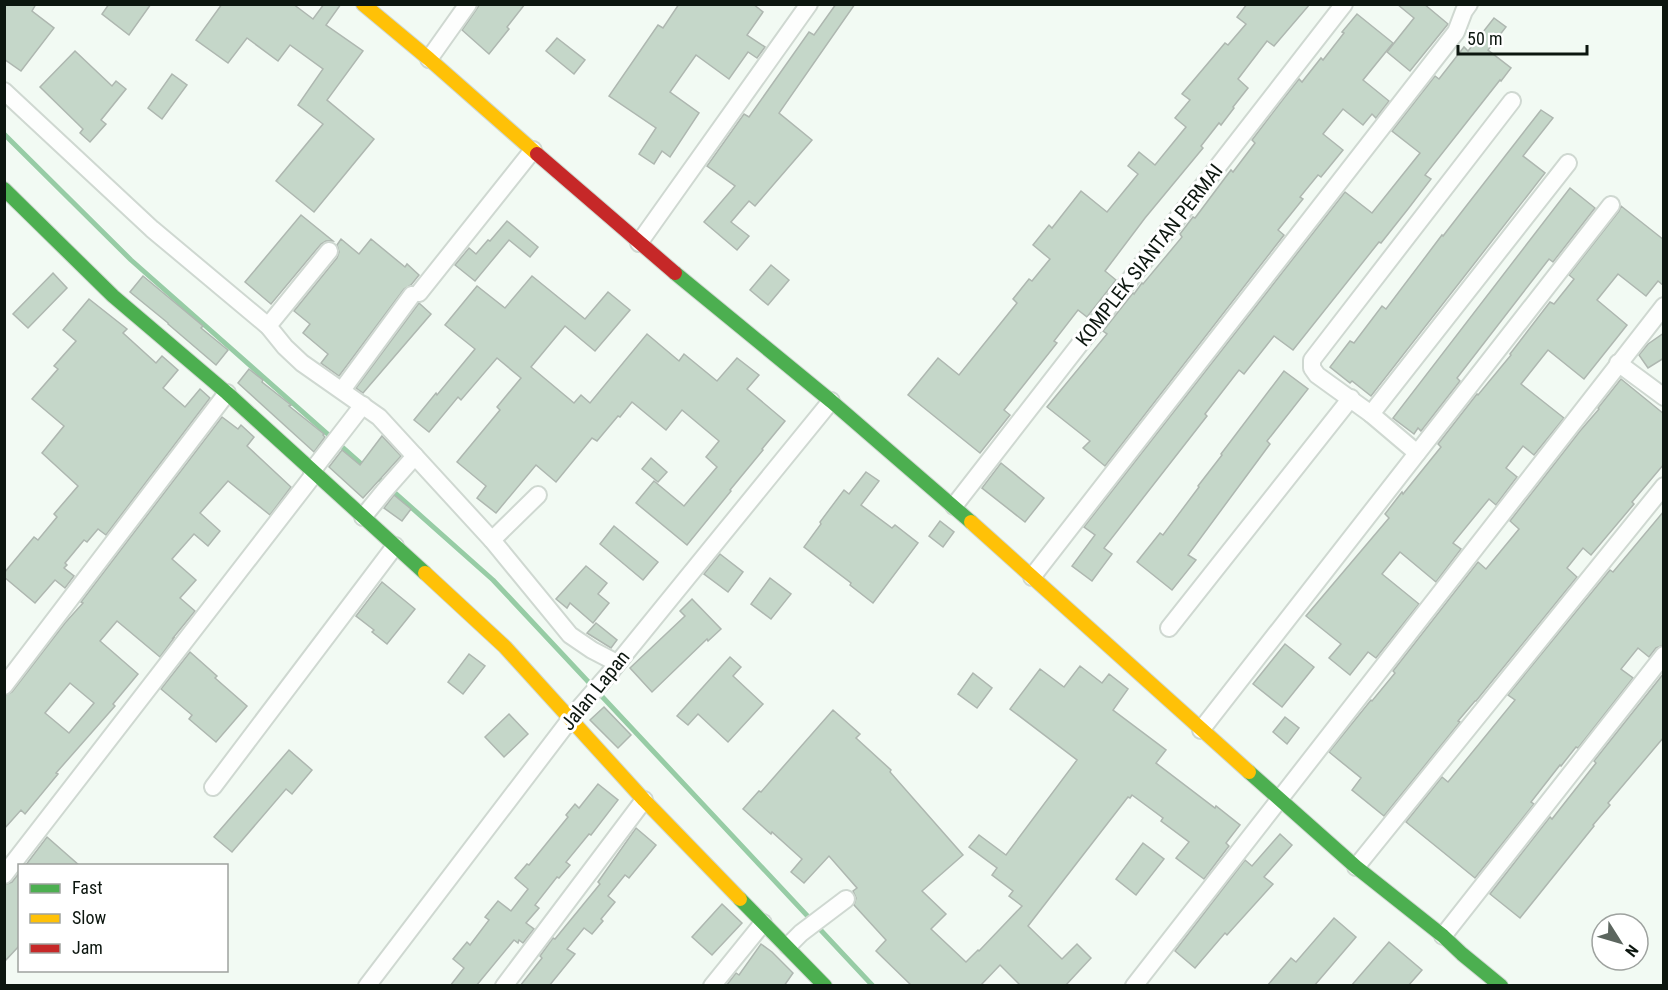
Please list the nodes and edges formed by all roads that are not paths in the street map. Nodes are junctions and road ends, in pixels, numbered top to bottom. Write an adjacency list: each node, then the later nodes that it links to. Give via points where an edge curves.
1 (363, 4): 6 (street)
2 (468, 4): 6 (street)
3 (809, 4): 13 (street)
4 (1344, 4): 30 (street, KOMPLEK SIANTAN PERMAI)
5 (1463, 7): 34 (street, via 1456,32)
6 (429, 58): 9 (street)
7 (4, 90): 16 (street, via 152,229)
8 (1512, 100): 21 (street, via 1312,360 1317,375)
9 (533, 150): 13 (street); 18 (street)
10 (1568, 163): 24 (street)
11 (4, 189): 19 (street, via 113,296)
12 (1611, 206): 25 (street)
13 (639, 243): 22 (street)
14 (329, 251): 16 (street)
15 (1664, 306): 17 (street)
16 (268, 326): 18 (street, via 302,363)
17 (1618, 363): 20 (street); 42 (street)
18 (342, 390): 23 (street)
19 (227, 393): 27 (street); 38 (street)
20 (1664, 397)
21 (1351, 398): 24 (street); 35 (street)
22 (831, 401): 30 (street); 37 (street, Jalan Lapan)
23 (359, 410): 26 (street, via 379,417); 27 (street)
24 (1371, 414): 25 (street)
25 (1417, 453): 40 (street)
26 (411, 460): 31 (street); 32 (street)
27 (314, 472): 31 (street); 45 (street)
28 (1664, 486): 44 (street)
29 (538, 495): 32 (street)
30 (954, 506): 34 (street)
31 (363, 517): 33 (street)
32 (492, 540): 37 (street, via 570,635)
33 (395, 546): 39 (street, via 505,647); 41 (street)
34 (1032, 577): 40 (street)
35 (1169, 628)
36 (1664, 655): 48 (street)
37 (612, 669): 39 (street, Jalan Lapan)
38 (4, 686)
39 (572, 716): 43 (street); 50 (street, Jalan Lapan)
40 (1201, 730): 42 (street)
41 (213, 787)
42 (1279, 799): 44 (street); 54 (street)
43 (644, 800): 47 (street); 51 (street)
44 (1356, 867): 48 (street)
45 (4, 875)
46 (846, 898): 49 (street)
47 (763, 923): 49 (street); 52 (street)
48 (1443, 936): 55 (street)
49 (788, 946): 53 (street)
50 (367, 986)
51 (504, 986)
52 (712, 986)
53 (825, 986)
54 (1134, 986)
55 (1501, 986)

